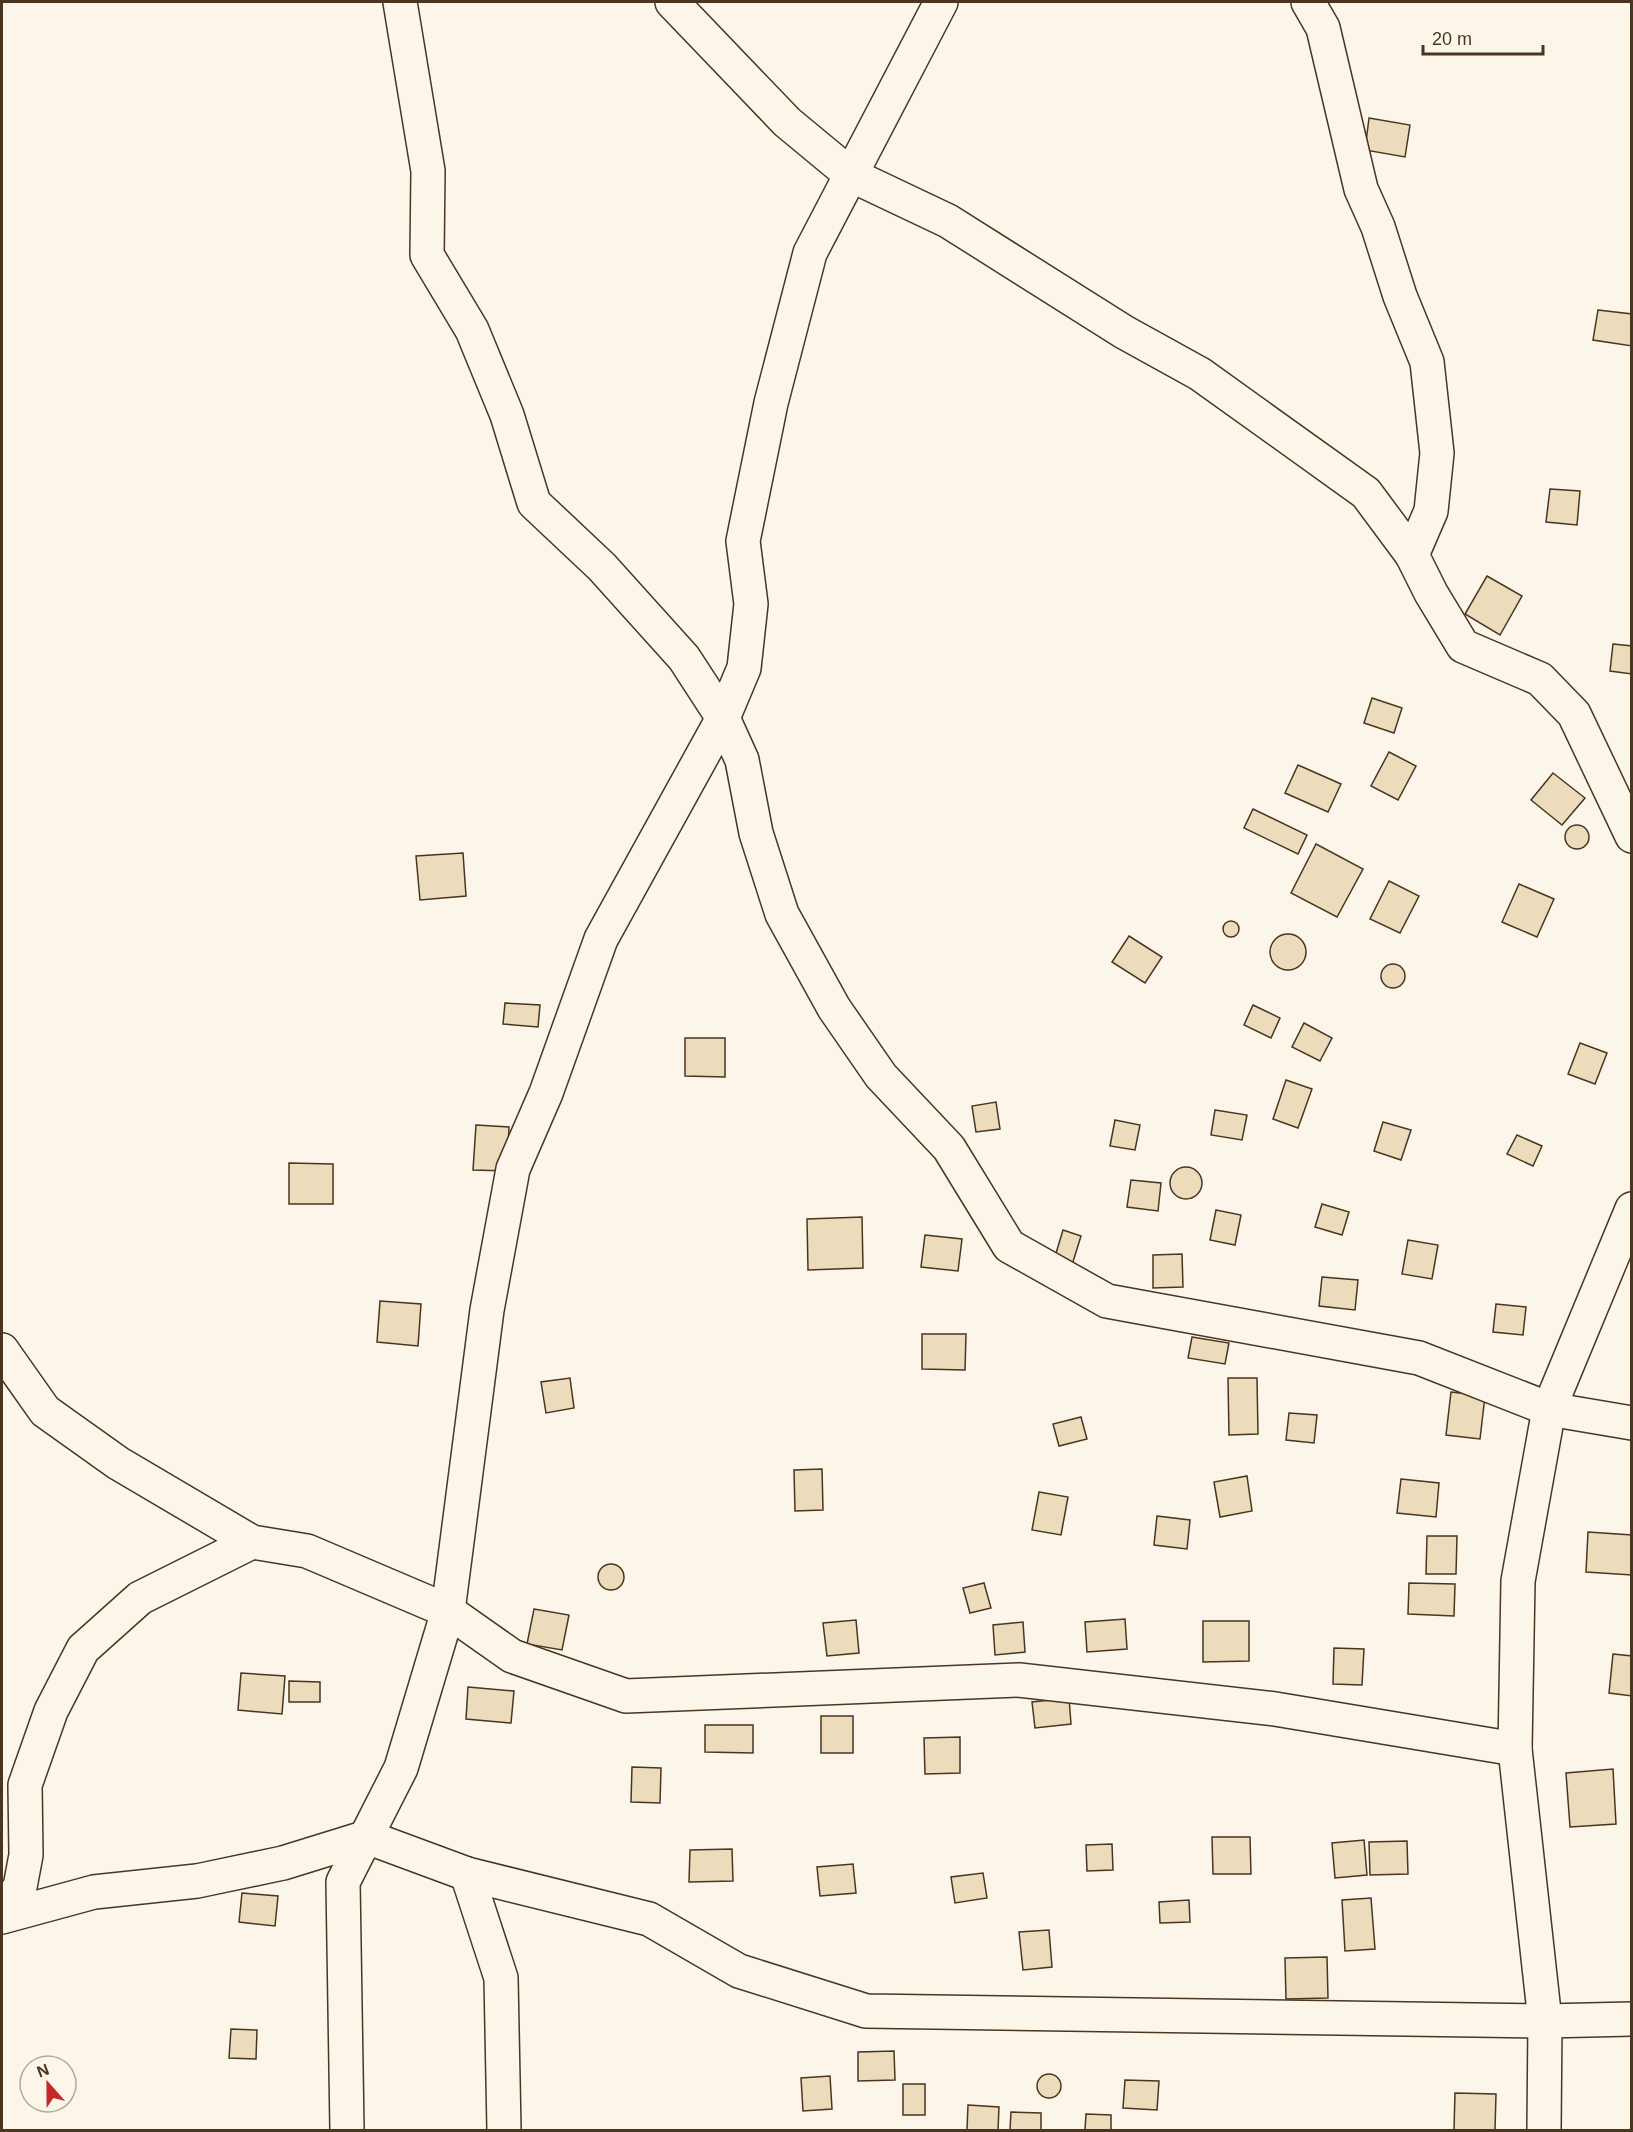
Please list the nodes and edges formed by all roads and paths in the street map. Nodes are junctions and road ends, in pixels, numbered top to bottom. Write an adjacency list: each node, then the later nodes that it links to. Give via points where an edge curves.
1 (400, 2): 7 (street, via 428,171 427,255 472,330 507,415 534,502 602,567 684,658)
2 (672, 2): 5 (street, via 787,122)
3 (941, 2): 5 (street)
4 (1308, 2): 6 (street, via 1323,28 1361,189 1427,362 1437,453 1431,511)
5 (851, 175): 6 (street, via 948,221 1124,332 1200,374 1366,493); 7 (street, via 810,253 771,403 743,541 751,604 744,668)
6 (1412, 555): 8 (street, via 1463,646 1540,680 1574,714)
7 (723, 718): 11 (street, via 742,760 756,833 783,914 828,998 880,1076 949,1148 1009,1246 1107,1301 1419,1358); 14 (street, via 601,939 546,1093 513,1169 487,1310)
8 (1632, 836)
9 (1632, 1209): 11 (street)
10 (2, 1350): 13 (street, via 45,1411 118,1463)
11 (1549, 1409): 12 (street); 15 (street, via 1518,1581)
12 (1632, 1423)
13 (252, 1542): 14 (street, via 307,1551); 18 (street, via 140,1598 83,1649 51,1711 25,1785 26,1855 20,1887)
14 (448, 1611): 15 (street, via 512,1656 626,1696 1019,1680 1275,1709); 16 (street, via 401,1768)
15 (1515, 1749): 21 (street)
16 (367, 1838): 17 (street); 19 (street, via 283,1863 197,1881 94,1892); 22 (street, via 343,1882)
17 (467, 1874): 21 (street, via 650,1919 739,1971 866,2011); 23 (street, via 501,1978)
18 (2, 1911)
19 (2, 1917)
20 (1632, 2019): 21 (street)
21 (1545, 2021): 24 (street)
22 (347, 2130)
23 (504, 2130)
24 (1544, 2130)

